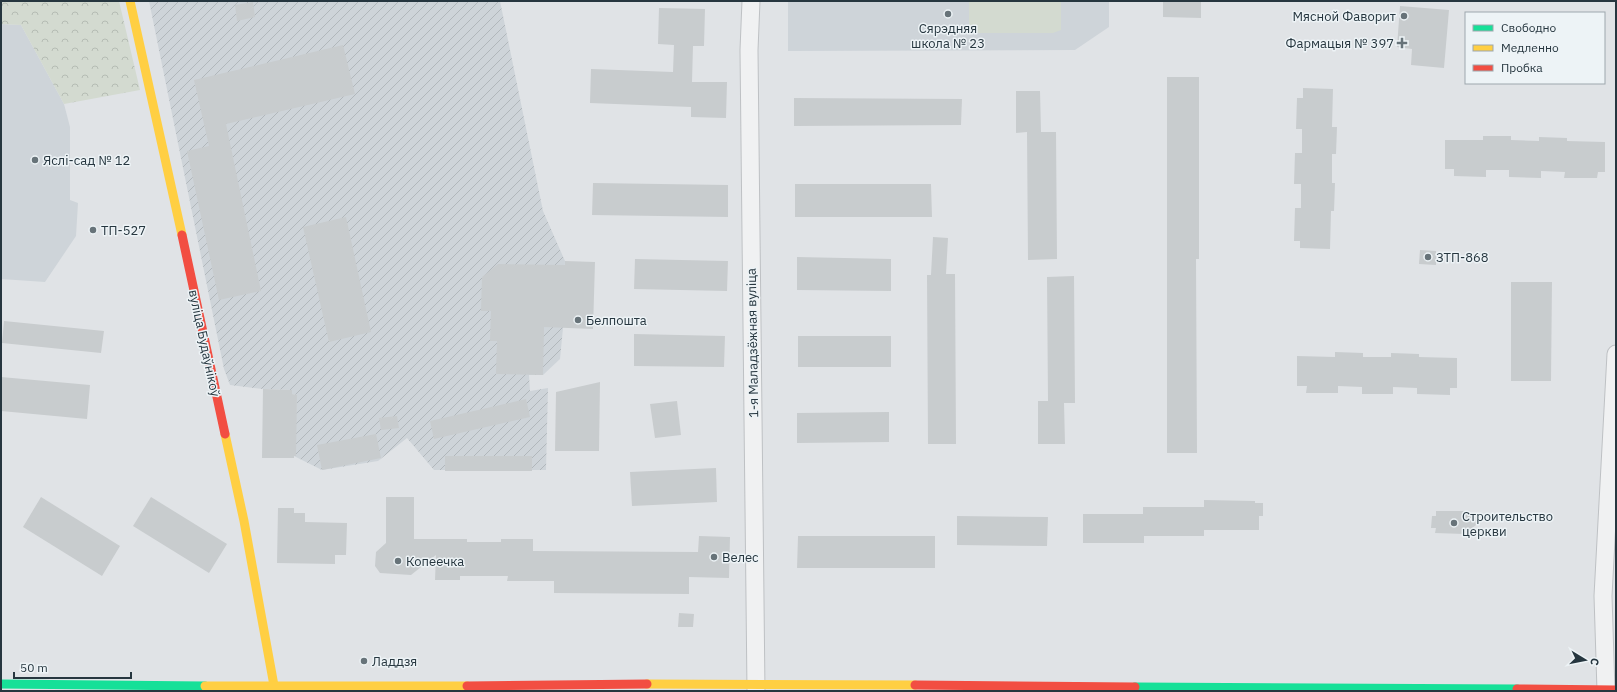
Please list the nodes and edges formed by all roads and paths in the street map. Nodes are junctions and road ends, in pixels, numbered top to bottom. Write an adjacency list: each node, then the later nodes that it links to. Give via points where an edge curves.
1 (130, 1): 6 (main road, вуліца Будаўнікоў, via 244,521)
2 (751, 1): 5 (street, 1-я Маладзёжная вуліца, via 749,65)
3 (1616, 354): 7 (street, via 1603,596)
4 (1, 684): 6 (main road)
5 (756, 688): 6 (main road); 7 (main road)
6 (274, 689)
7 (1609, 690)

